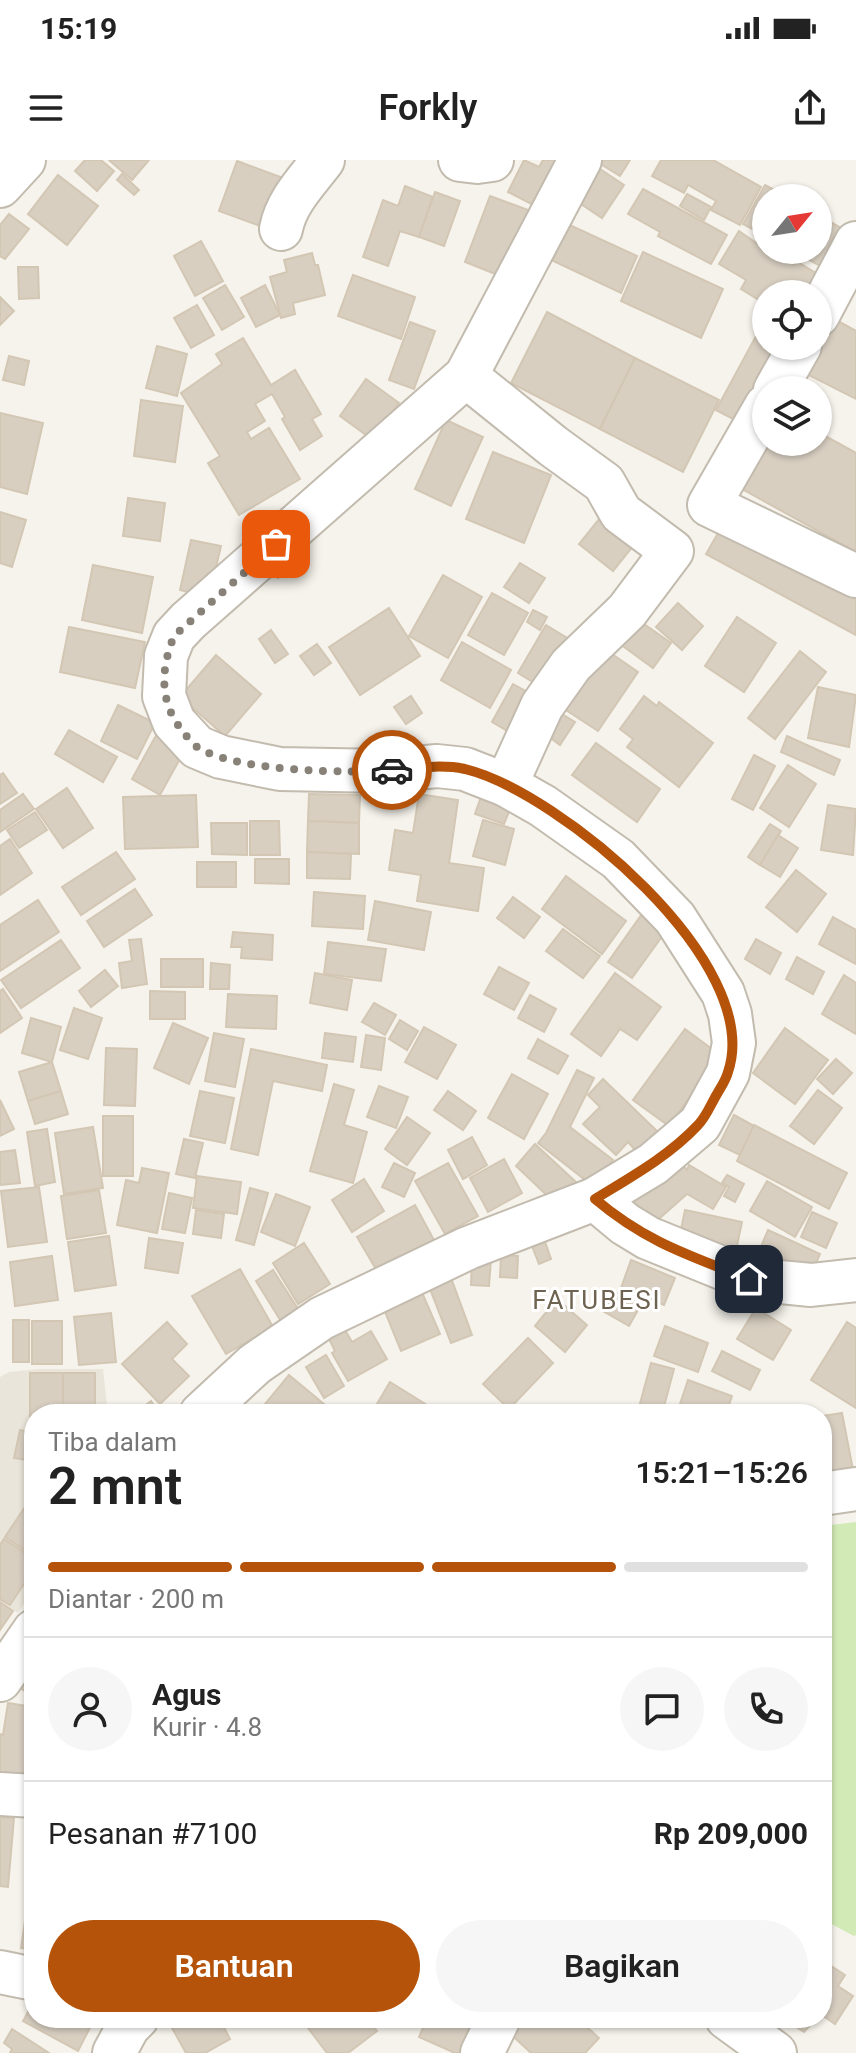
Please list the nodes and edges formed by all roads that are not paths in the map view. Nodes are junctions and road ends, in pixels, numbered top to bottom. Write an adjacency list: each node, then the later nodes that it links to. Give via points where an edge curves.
1 (24, 160): 6 (street)
2 (323, 160): 7 (street, via 290,204)
3 (460, 160): 4 (street)
4 (492, 160)
5 (580, 160): 10 (street)
6 (0, 186)
7 (281, 229)
8 (856, 243): 9 (street)
9 (834, 309)
10 (466, 376): 13 (street, via 604,483 621,513 672,551 627,611 571,665 542,706); 13 (street, via 181,628 166,656 164,696 174,722 197,747 221,757 280,769 437,766 465,769)
11 (752, 430): 12 (street, via 709,505)
12 (856, 576)
13 (506, 785): 14 (street, via 618,859 675,918 723,993 730,1014 734,1043 728,1073 700,1124 653,1164)
14 (595, 1199): 15 (street, via 648,1238 749,1279 811,1285); 16 (street, via 468,1248 322,1318 255,1364)
15 (856, 1280)
16 (212, 1404)
17 (856, 1489): 18 (street)
18 (832, 1493)
19 (24, 1645): 20 (street)
20 (0, 1680)
21 (0, 1794): 22 (street)
22 (24, 1795)
23 (0, 1972): 24 (street)
24 (24, 1977)
25 (127, 2028): 28 (street)
26 (494, 2028): 29 (street)
27 (741, 2028): 30 (street)
28 (114, 2053)
29 (482, 2053)
30 (775, 2053)

